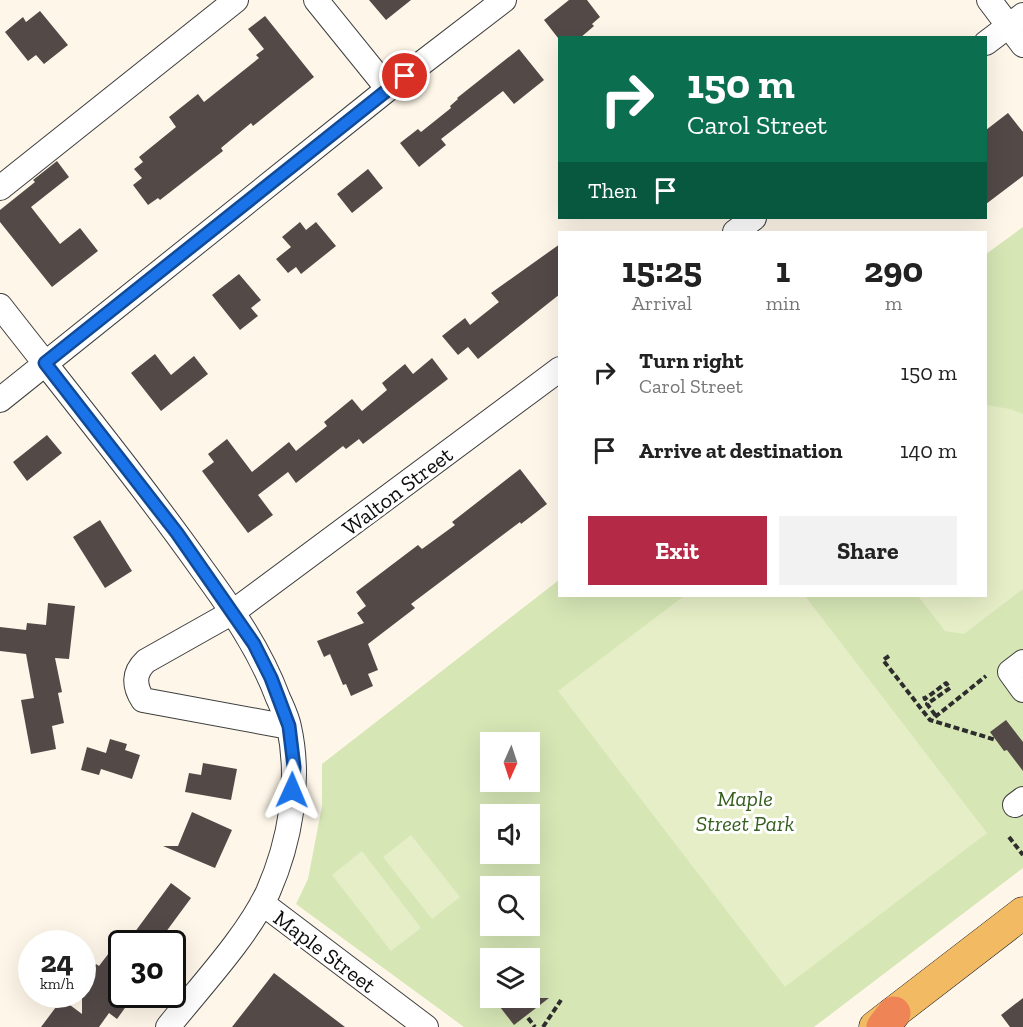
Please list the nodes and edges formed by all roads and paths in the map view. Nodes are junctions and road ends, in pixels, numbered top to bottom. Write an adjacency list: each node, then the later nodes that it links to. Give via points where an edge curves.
1 (236, 0): 9 (street)
2 (316, 0): 8 (street)
3 (504, 0): 8 (street)
4 (989, 0): 5 (street)
5 (1016, 20): 6 (street); 7 (street)
6 (987, 41)
7 (1023, 45)
8 (388, 89): 13 (street)
9 (0, 188)
10 (753, 219): 11 (street)
11 (736, 231)
12 (0, 306): 13 (street, Maple Street)
13 (45, 363): 15 (street); 16 (street, Maple Street)
14 (558, 370): 16 (street, Walton Street)
15 (0, 400)
16 (233, 612): 26 (street, Maple Street, via 271,678); 26 (street, Walton Street, via 146,661 136,674 136,690 143,700)
17 (889, 656): 21 (path, via 884,660)
18 (1023, 662): 22 (street, via 1010,672)
19 (986, 676): 24 (path)
20 (908, 680): 21 (path)
21 (903, 685): 25 (path)
22 (1023, 690)
23 (924, 696): 24 (path, via 926,699 946,683 950,688 927,704)
24 (936, 716): 25 (path)
25 (930, 720): 27 (path)
26 (289, 726): 30 (street, Maple Street, via 294,767 291,814 287,836)
27 (996, 740)
28 (1009, 837): 29 (path)
29 (1023, 855)
30 (262, 903): 35 (street); 36 (street, Maple Street)
31 (1023, 913): 34 (main road)
32 (561, 1000): 38 (path)
33 (528, 1018): 37 (path)
34 (884, 1022)
35 (168, 1027)
36 (426, 1027)
37 (535, 1027)
38 (543, 1027)

